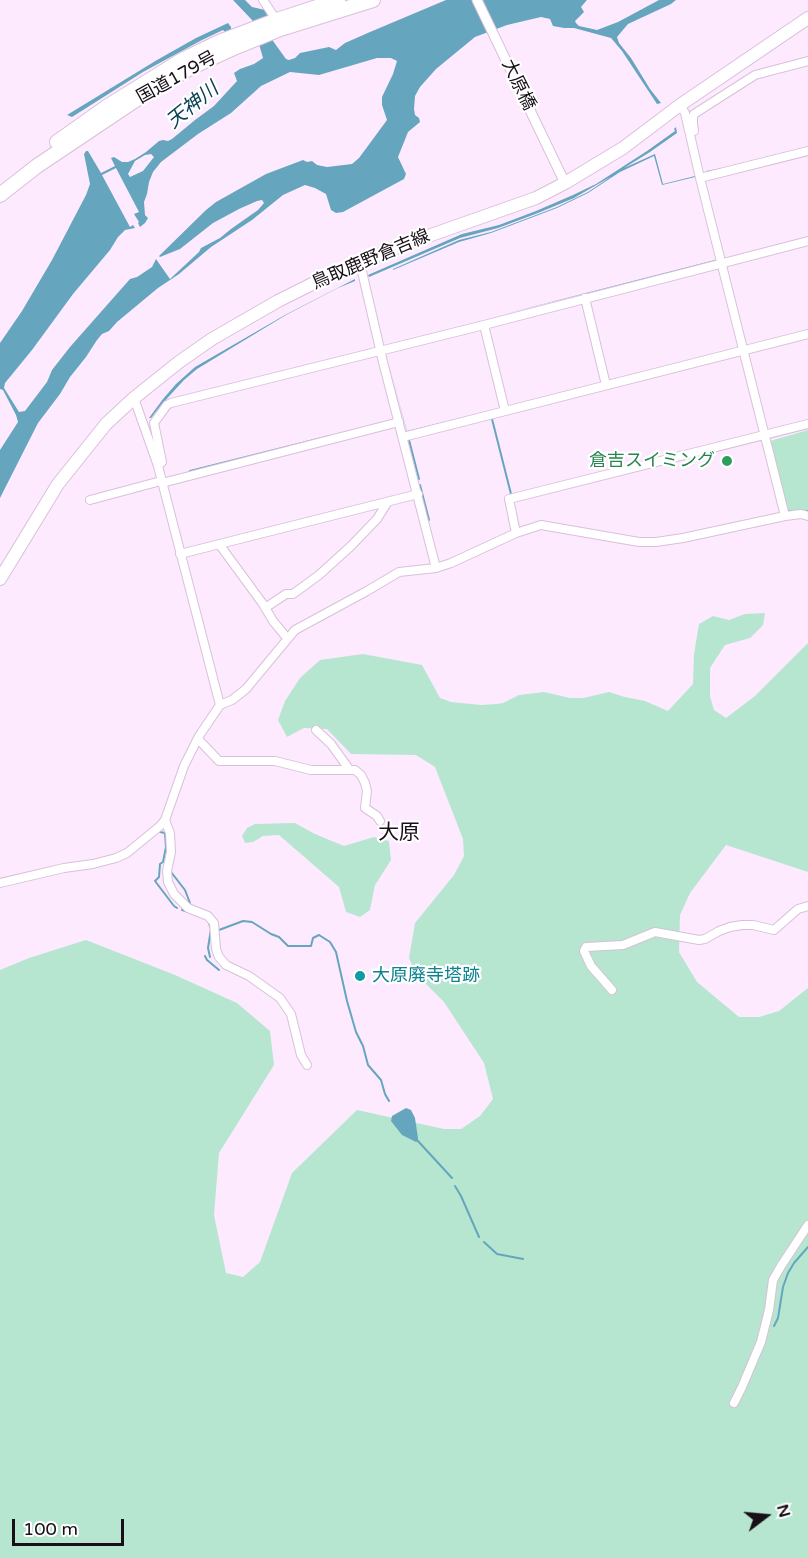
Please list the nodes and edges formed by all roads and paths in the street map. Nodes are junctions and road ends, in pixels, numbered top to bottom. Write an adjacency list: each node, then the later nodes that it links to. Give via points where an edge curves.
1 (264, 0): 6 (street)
2 (338, 0): 6 (highway, 国道179号)
3 (373, 0): 6 (highway, 国道179号)
4 (477, 0): 11 (street, 大原橋)
5 (808, 18): 8 (main road, 鳥取鹿野倉吉線)
6 (278, 25): 12 (highway, 国道179号, via 219,42 182,60 108,106); 13 (highway, 国道179号, via 190,68 134,101)
7 (808, 61): 10 (street, via 755,75 694,114)
8 (680, 105): 10 (street); 11 (main road, 鳥取鹿野倉吉線, via 623,148)
9 (808, 151): 10 (street)
10 (702, 177): 16 (street)
11 (565, 183): 15 (main road, 鳥取鹿野倉吉線, via 536,198)
12 (0, 184)
13 (0, 195)
14 (808, 241): 16 (street)
15 (360, 263): 20 (street); 23 (main road, 鳥取鹿野倉吉線, via 278,301 212,339)
16 (721, 264): 17 (street); 21 (street)
17 (585, 298): 18 (street); 22 (street)
18 (484, 325): 20 (street); 24 (street)
19 (808, 334): 21 (street)
20 (381, 350): 25 (street); 29 (street, via 167,405 154,423 162,462)
21 (744, 350): 22 (street); 27 (street)
22 (606, 385): 24 (street)
23 (134, 398): 29 (street); 40 (main road, 鳥取鹿野倉吉線, via 106,424 58,484)
24 (505, 411): 28 (street)
25 (399, 422): 28 (street); 30 (street)
26 (808, 424): 27 (street)
27 (766, 435): 34 (street); 36 (street, via 509,499)
28 (403, 437): 31 (street)
29 (158, 466): 30 (street)
30 (161, 482): 32 (street); 38 (street)
31 (418, 494): 33 (street); 39 (street)
32 (90, 500)
33 (387, 503): 37 (street); 41 (street, via 377,519 319,575)
34 (785, 516): 35 (street); 36 (street, via 656,542 541,525)
35 (808, 516)
36 (516, 533): 39 (street)
37 (219, 544): 38 (street); 41 (street)
38 (180, 554): 43 (street)
39 (436, 568): 42 (street, via 399,572 304,624)
40 (0, 579)
41 (265, 608): 42 (street)
42 (287, 638): 43 (street, via 246,689)
43 (220, 705): 45 (street)
44 (316, 730): 46 (street)
45 (198, 739): 46 (street, via 219,761 275,761 311,770); 47 (street)
46 (349, 769): 48 (street, via 361,775 367,791 365,808)
47 (165, 820): 49 (street, via 127,854 117,858); 50 (street, via 171,852 166,871 168,882)
48 (380, 821)
49 (0, 883)
50 (184, 904): 52 (street); 54 (street, via 208,915 214,923 216,949 226,964 280,998 291,1014)
51 (808, 906): 53 (street, via 798,909 774,930 742,925 699,940 655,932 623,945 586,947 591,966)
52 (178, 912)
53 (612, 990)
54 (307, 1065)
55 (808, 1225): 56 (street, via 773,1280 761,1342)
56 (734, 1403)

